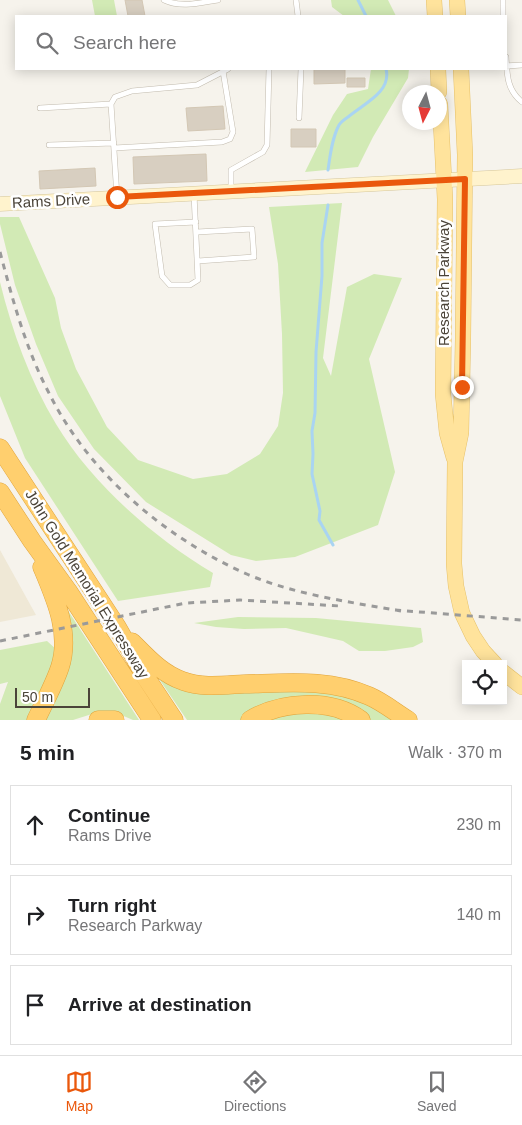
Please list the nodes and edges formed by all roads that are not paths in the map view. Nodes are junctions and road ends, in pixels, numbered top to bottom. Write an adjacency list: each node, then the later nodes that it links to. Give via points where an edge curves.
1 (164, 0): 2 (lane, via 185,5)
2 (218, 0)
3 (296, 0): 7 (lane)
4 (434, 0): 8 (main road)
5 (458, 0): 9 (main road)
6 (502, 0): 10 (lane)
7 (298, 15)
8 (435, 15)
9 (458, 15)
10 (504, 15)
11 (507, 66): 12 (lane)
12 (522, 66)
13 (226, 70): 21 (lane, via 197,85 122,94); 26 (lane, via 233,132 230,139 222,142)
14 (269, 70): 30 (lane, via 267,145 264,152 231,170)
15 (301, 70): 23 (lane)
16 (438, 70): 19 (main road)
17 (461, 70): 28 (main road, Research Parkway)
18 (506, 70): 20 (lane, via 508,84)
19 (439, 85)
20 (522, 102)
21 (111, 104): 22 (lane); 26 (lane)
22 (40, 108)
23 (299, 118)
24 (441, 130): 29 (main road, Research Parkway)
25 (49, 145): 26 (lane)
26 (114, 146): 32 (lane)
27 (522, 176): 28 (main road, Rams Drive)
28 (465, 179): 29 (main road, Rams Drive); 38 (main road, Research Parkway, via 461,433)
29 (444, 180): 30 (main road, Rams Drive); 38 (main road, Research Parkway, via 444,400)
30 (231, 191): 31 (main road, Rams Drive)
31 (194, 193): 32 (main road, Rams Drive); 34 (lane)
32 (117, 197): 33 (main road, Rams Drive)
33 (0, 204)
34 (196, 222): 35 (lane); 36 (lane, via 155,224 162,276 170,285 190,285 198,280)
35 (197, 232): 36 (lane); 36 (lane, via 252,229 254,257)
36 (198, 261)
37 (0, 448): 41 (highway, John Gold Memorial Expressway)
38 (455, 462): 42 (main road, Research Parkway, via 456,586 462,612 473,636)
39 (0, 492): 40 (highway, John Gold Memorial Expressway)
40 (32, 541): 45 (highway, via 56,602 64,635 61,666); 48 (highway, John Gold Memorial Expressway)
41 (117, 627): 49 (highway, John Gold Memorial Expressway); 52 (highway, via 157,666 182,681 208,685 331,685 370,697)
42 (491, 660)
43 (507, 675): 44 (main road)
44 (522, 687)
45 (36, 720)
46 (98, 720): 47 (highway)
47 (114, 720)
48 (152, 720)
49 (174, 720)
50 (250, 720): 51 (highway, via 268,711 305,705 332,707)
51 (361, 720)
52 (408, 720)

